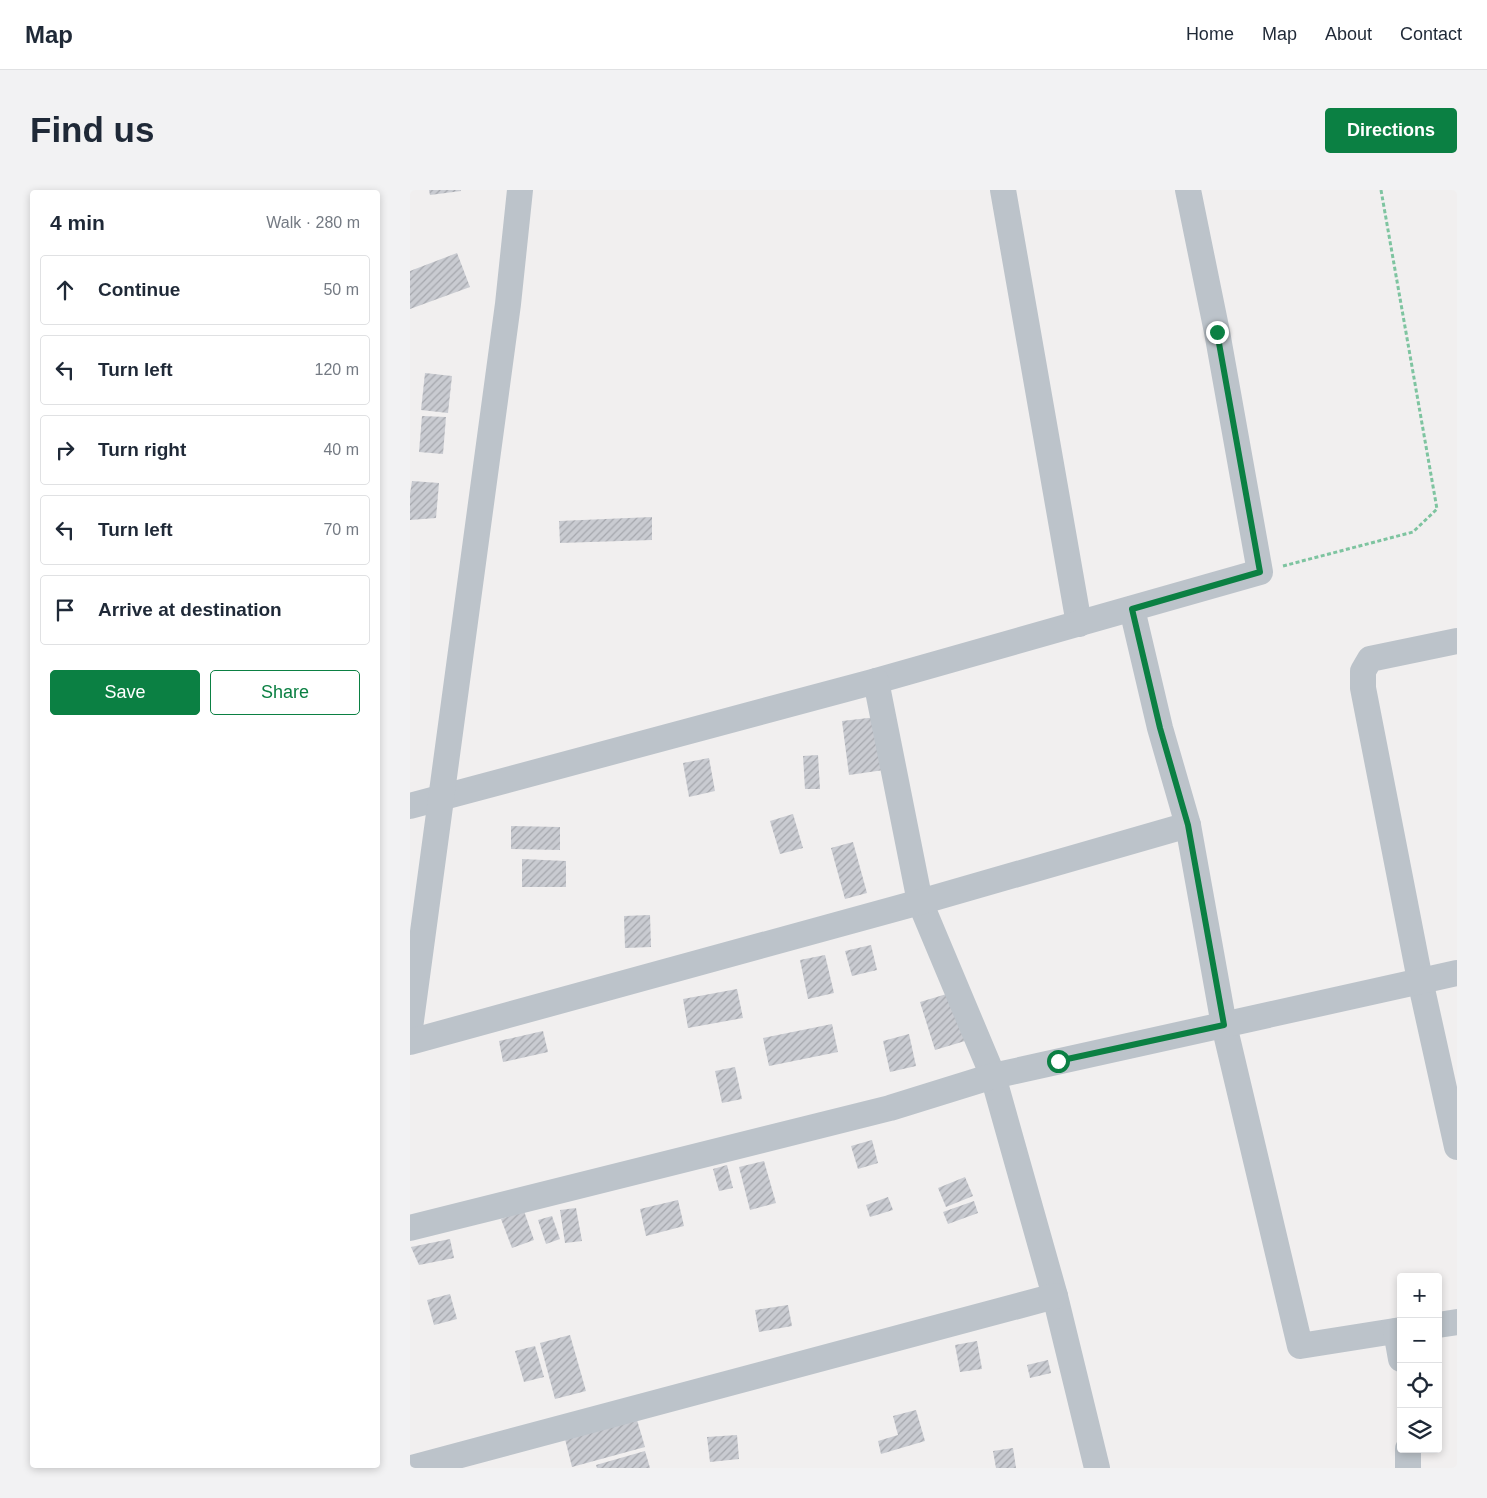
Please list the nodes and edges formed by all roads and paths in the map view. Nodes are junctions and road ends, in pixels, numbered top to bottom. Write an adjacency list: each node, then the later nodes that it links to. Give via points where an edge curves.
1 (520, 190): 10 (street, via 508,304)
2 (1003, 190): 7 (street)
3 (1188, 190): 5 (street)
4 (1381, 190): 5 (path, via 1437,509 1413,532)
5 (1260, 572): 6 (street)
6 (1132, 609): 7 (street); 12 (street, via 1160,728)
7 (1079, 624): 9 (street)
8 (1457, 641): 15 (street, via 1370,659 1363,671 1363,688)
9 (876, 681): 10 (street); 13 (street)
10 (440, 799): 11 (street); 17 (street)
11 (410, 806)
12 (1188, 825): 13 (street); 16 (street)
13 (920, 902): 18 (street); 19 (street)
14 (1457, 972): 15 (street)
15 (1420, 980): 16 (street); 20 (street)
16 (1224, 1025): 19 (street); 25 (street, via 1300,1346)
17 (410, 1028)
18 (410, 1042)
19 (993, 1076): 21 (street, via 890,1108); 22 (street)
20 (1457, 1146)
21 (410, 1228)
22 (1055, 1296): 27 (street); 28 (street)
23 (1457, 1322): 24 (street)
24 (1442, 1324)
25 (1397, 1330)
26 (1408, 1453): 29 (street)
27 (412, 1468)
28 (1097, 1468)
29 (1408, 1468)

